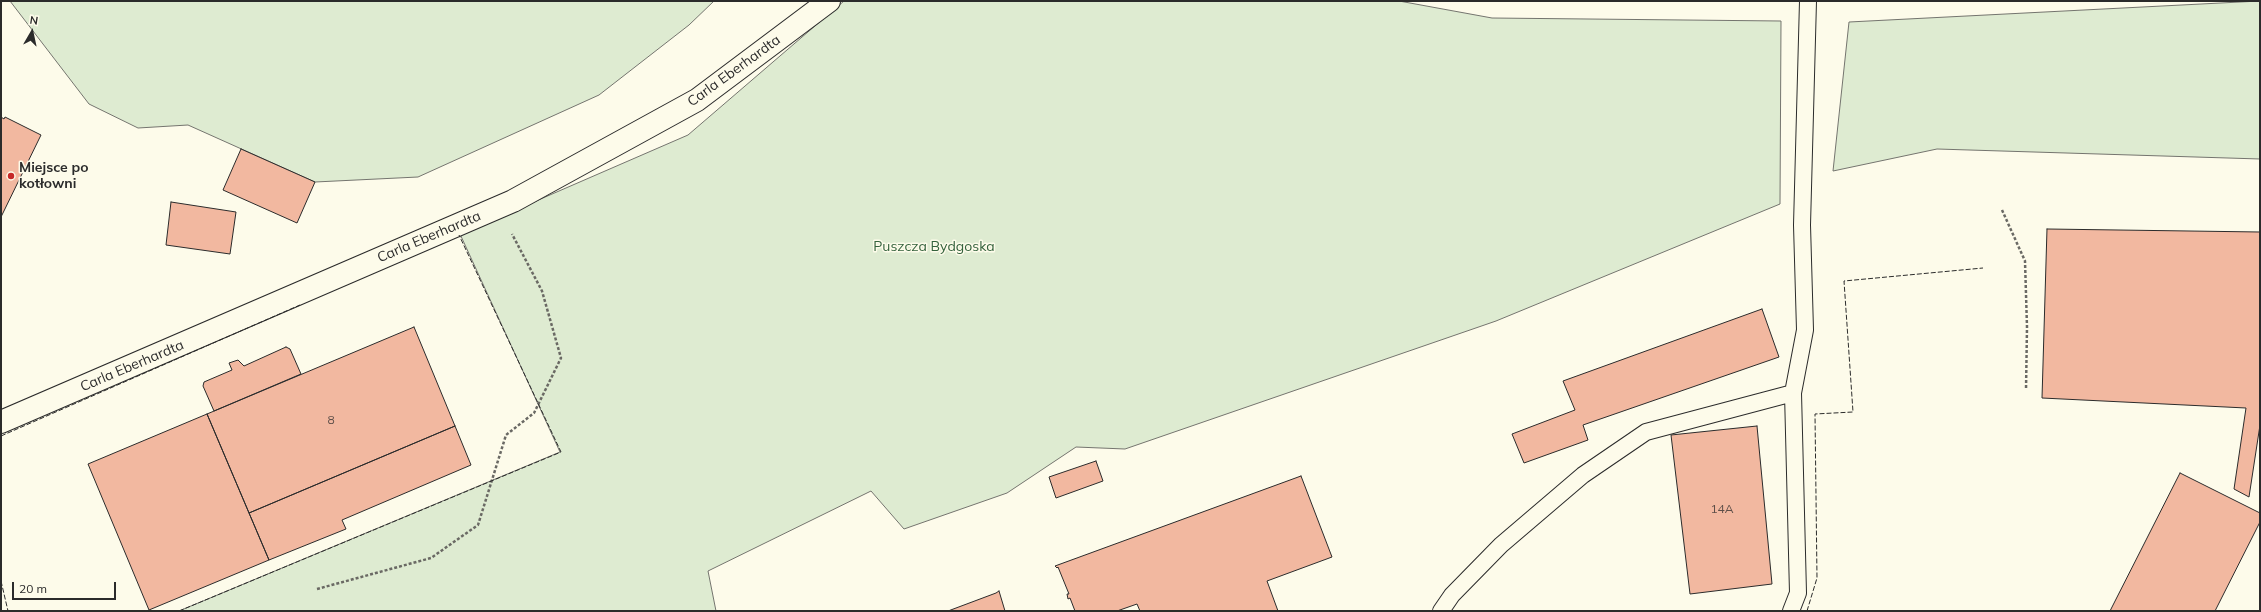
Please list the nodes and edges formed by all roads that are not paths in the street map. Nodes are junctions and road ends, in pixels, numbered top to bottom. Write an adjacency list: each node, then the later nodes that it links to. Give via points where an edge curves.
1 (829, 1): 4 (street, Carla Eberhardta, via 697,100 498,207)
2 (1808, 1): 3 (lane, via 1802,226 1806,330)
3 (1793, 393): 5 (lane, via 1646,432 1583,475 1501,545 1452,595); 6 (lane, via 1798,593)
4 (1, 422)
5 (1441, 611)
6 (1791, 611)

